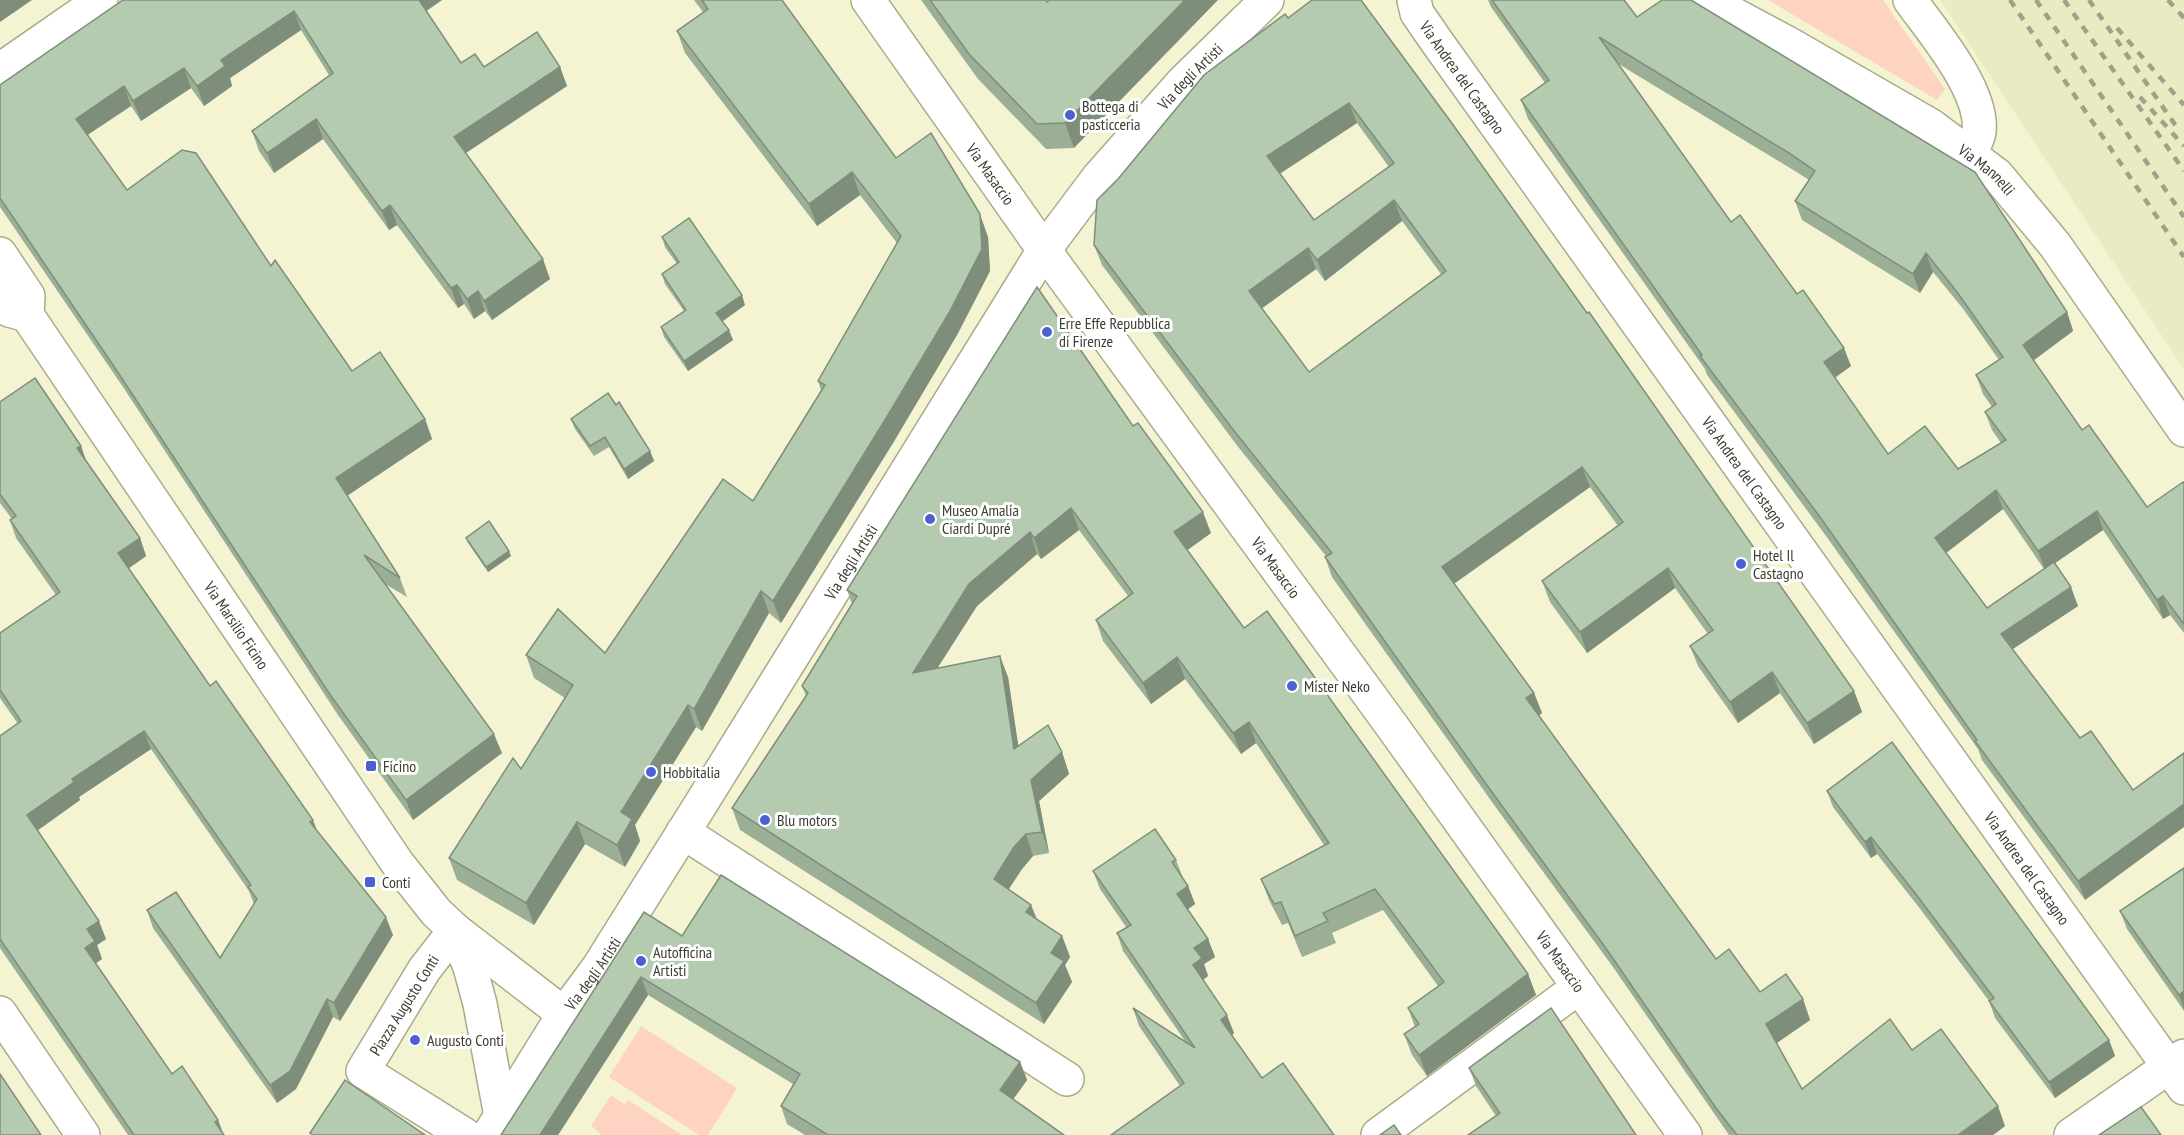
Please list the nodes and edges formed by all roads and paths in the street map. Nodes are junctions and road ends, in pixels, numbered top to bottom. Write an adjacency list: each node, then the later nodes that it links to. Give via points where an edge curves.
1 (101, 0): 8 (street)
2 (868, 0): 10 (street, Via Masaccio)
3 (1293, 0): 7 (street, Via degli Artisti)
4 (1414, 0): 20 (street, Via Andrea del Castagno, via 1418,13 1451,62)
5 (1707, 0): 9 (street, Via Mannelli, via 1930,125)
6 (1910, 0): 9 (street, via 1968,86 1978,112 1979,132)
7 (1259, 9): 10 (street, Via degli Artisti, via 1140,130)
8 (0, 70)
9 (1970, 154): 14 (street, Via Mannelli, via 1997,175 2055,245)
10 (1044, 250): 15 (street, Via degli Artisti); 17 (street, Via Masaccio)
11 (0, 254): 13 (street, Via Marsilio Ficino, via 28,296)
12 (0, 297): 13 (street, Via Marsilio Ficino, via 9,310)
13 (27, 315): 16 (street, Via Marsilio Ficino, via 398,864)
14 (2184, 430)
15 (683, 832): 19 (street, Via degli Artisti, via 598,968); 21 (street)
16 (455, 930): 19 (street); 22 (street, Piazza Augusto Conti, via 480,1004); 24 (street, Piazza Augusto Conti, via 424,970 363,1071)
17 (1580, 987): 25 (street); 26 (street, Via Masaccio)
18 (0, 1013): 23 (street)
19 (564, 1014): 22 (street, Via degli Artisti)
20 (2179, 1070): 27 (street)
21 (1067, 1079)
22 (495, 1126)
23 (83, 1135)
24 (465, 1135)
25 (1378, 1135)
26 (1685, 1135)
27 (2071, 1135)

